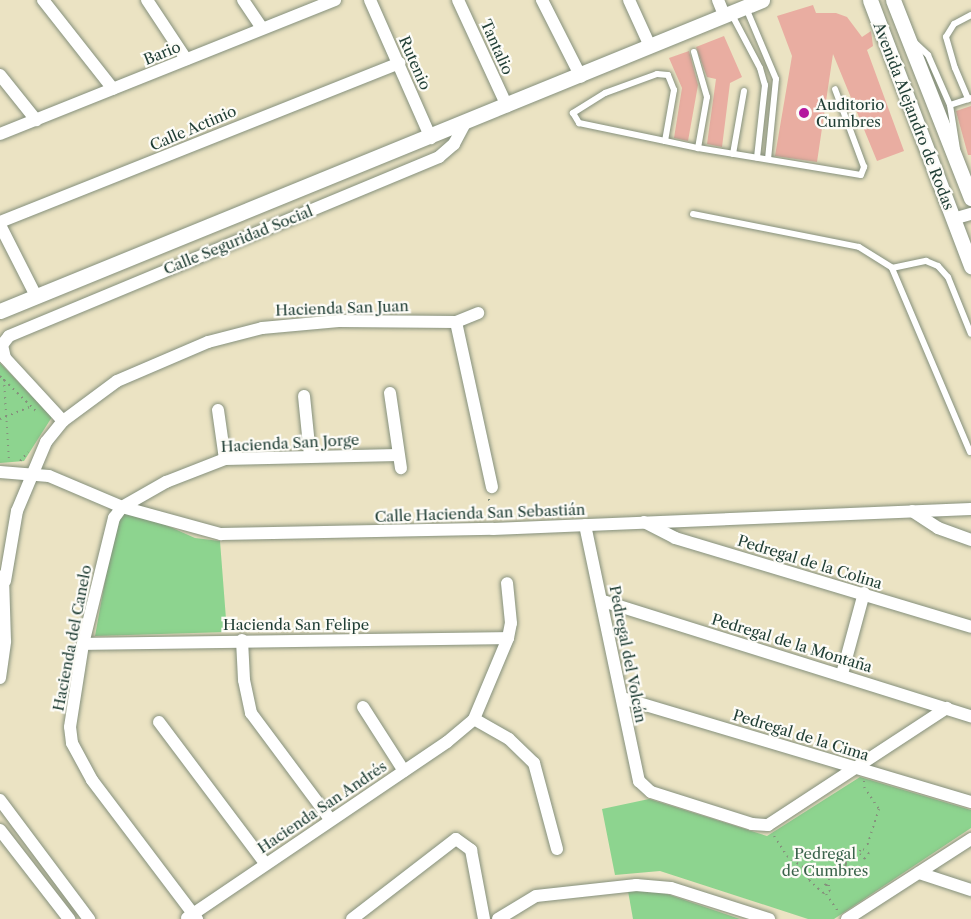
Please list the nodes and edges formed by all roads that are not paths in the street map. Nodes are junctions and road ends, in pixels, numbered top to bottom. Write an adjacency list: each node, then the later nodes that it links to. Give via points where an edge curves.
1 (43, 0): 24 (street)
2 (147, 0): 20 (street)
3 (243, 0): 16 (street)
4 (335, 0): 16 (street, Bario)
5 (370, 0): 21 (street, Rutenio)
6 (458, 0): 29 (street, Tantalio)
7 (542, 0): 23 (street)
8 (629, 0): 18 (street)
9 (718, 0): 14 (street)
10 (762, 0): 13 (street, Calle Seguridad Social)
11 (870, 0): 43 (street, Avenida Alejandro de Rodas)
12 (897, 1): 17 (street, Avenida Alejandro de Rodas)
13 (745, 6): 14 (street, Calle Seguridad Social); 38 (lane, via 776,79)
14 (727, 14): 18 (street, Calle Seguridad Social); 37 (lane, via 760,68 765,85)
15 (971, 15): 27 (lane, via 954,24 946,37)
16 (261, 28): 20 (street, Bario)
17 (906, 35): 28 (lane, via 928,55); 39 (street, Avenida Alejandro de Rodas)
18 (650, 46): 23 (street, Calle Seguridad Social)
19 (694, 52): 35 (lane, via 707,97)
20 (186, 59): 24 (street, Bario)
21 (399, 63): 33 (street, Rutenio); 44 (street, Calle Actinio)
22 (0, 75): 30 (street)
23 (581, 77): 29 (street, Calle Seguridad Social)
24 (113, 89): 30 (street, Bario)
25 (835, 89): 38 (lane, via 863,173 857,176)
26 (744, 91): 36 (lane)
27 (970, 99): 28 (lane)
28 (950, 105): 39 (lane)
29 (507, 106): 31 (street, Calle Seguridad Social)
30 (36, 120): 32 (street, Bario)
31 (465, 123): 33 (street, Calle Seguridad Social); 56 (street, Calle Seguridad Social, via 454,144 439,157 16,332 2,345 7,372)
32 (0, 134)
33 (431, 138): 48 (street, Calle Seguridad Social)
34 (665, 141): 34 (lane, via 579,123 573,113 605,93 657,74 668,75 674,90); 35 (lane)
35 (698, 148): 36 (lane)
36 (733, 154): 37 (lane)
37 (757, 158): 38 (lane)
38 (768, 159)
39 (957, 162): 40 (street, Avenida Alejandro de Rodas)
40 (971, 198)
41 (693, 214): 47 (lane, via 859,247)
42 (971, 214): 43 (street)
43 (953, 219): 45 (street, Avenida Alejandro de Rodas)
44 (0, 224): 48 (street)
45 (967, 242): 46 (street, Avenida Alejandro de Rodas)
46 (971, 266)
47 (892, 268): 52 (lane, via 926,261 938,266 948,276); 57 (lane)
48 (36, 296): 49 (street, Calle Seguridad Social)
49 (0, 311)
50 (478, 313): 51 (street)
51 (456, 322): 56 (street, Hacienda San Juan, via 339,321 240,332 117,381); 64 (street)
52 (971, 334)
53 (390, 393): 58 (street)
54 (304, 396): 59 (street)
55 (218, 410): 60 (street)
56 (63, 422): 63 (street, Hacienda San Juan)
57 (970, 452)
58 (398, 455): 59 (street, Hacienda San Jorge); 61 (street)
59 (310, 456): 60 (street, Hacienda San Jorge)
60 (225, 459): 65 (street, Hacienda San Jorge, via 194,468)
61 (401, 468)
62 (5, 469): 63 (street, Calle Hacienda San Sebastián)
63 (30, 473): 65 (street, Calle Hacienda San Sebastián, via 74,484); 71 (street, Hacienda San Juan)
64 (492, 487)
65 (122, 507): 69 (street, Calle Hacienda San Sebastián, via 221,534); 79 (street, Hacienda del Canelo, via 111,526)
66 (971, 509): 67 (street, Calle Hacienda San Sebastián)
67 (912, 511): 68 (street, Calle Hacienda San Sebastián); 70 (street, via 938,528)
68 (643, 522): 69 (street, Calle Hacienda San Sebastián); 73 (street, Pedregal de la Colina, via 675,538)
69 (585, 525): 74 (street, Pedregal del Volcán)
70 (971, 540)
71 (3, 575): 78 (street, Hacienda San Juan)
72 (507, 583): 76 (street, via 511,623)
73 (864, 593): 75 (street, Pedregal de la Colina); 80 (street)
74 (603, 602): 80 (street, Pedregal de la Montaña); 82 (street, Pedregal del Volcán)
75 (971, 627)
76 (508, 638): 77 (street, Hacienda San Felipe); 86 (street)
77 (242, 640): 79 (street, Hacienda San Felipe); 92 (street, via 251,713)
78 (2, 641): 81 (street, Hacienda San Juan)
79 (83, 644): 99 (street, Hacienda del Canelo, via 70,728 76,754)
80 (842, 674): 84 (street, Pedregal de la Montaña)
81 (0, 678)
82 (622, 698): 88 (street, Pedregal de la Cima); 88 (street, Pedregal del Volcán, via 644,788 752,824 768,825)
83 (363, 707): 89 (street)
84 (946, 708): 85 (street, Pedregal de la Montaña); 88 (street)
85 (971, 716)
86 (474, 719): 89 (street, Hacienda San Andrés); 95 (street, via 509,739 534,763 546,795)
87 (159, 722): 96 (street)
88 (859, 768): 91 (street, Pedregal de la Cima)
89 (404, 771): 92 (street, Hacienda San Andrés)
90 (0, 800): 101 (street)
91 (971, 802)
92 (330, 819): 96 (street, Hacienda San Andrés)
93 (0, 830): 100 (street)
94 (971, 839): 97 (street)
95 (557, 849)
96 (265, 863): 99 (street, Hacienda San Andrés)
97 (918, 873): 98 (street); 106 (street)
98 (971, 890)
99 (192, 917)
100 (69, 919)
101 (89, 919)
102 (352, 919): 103 (street, via 456,838 471,850)
103 (484, 919)
104 (498, 919): 105 (street, via 536,896 636,885 671,888)
105 (769, 919)
106 (846, 919)

